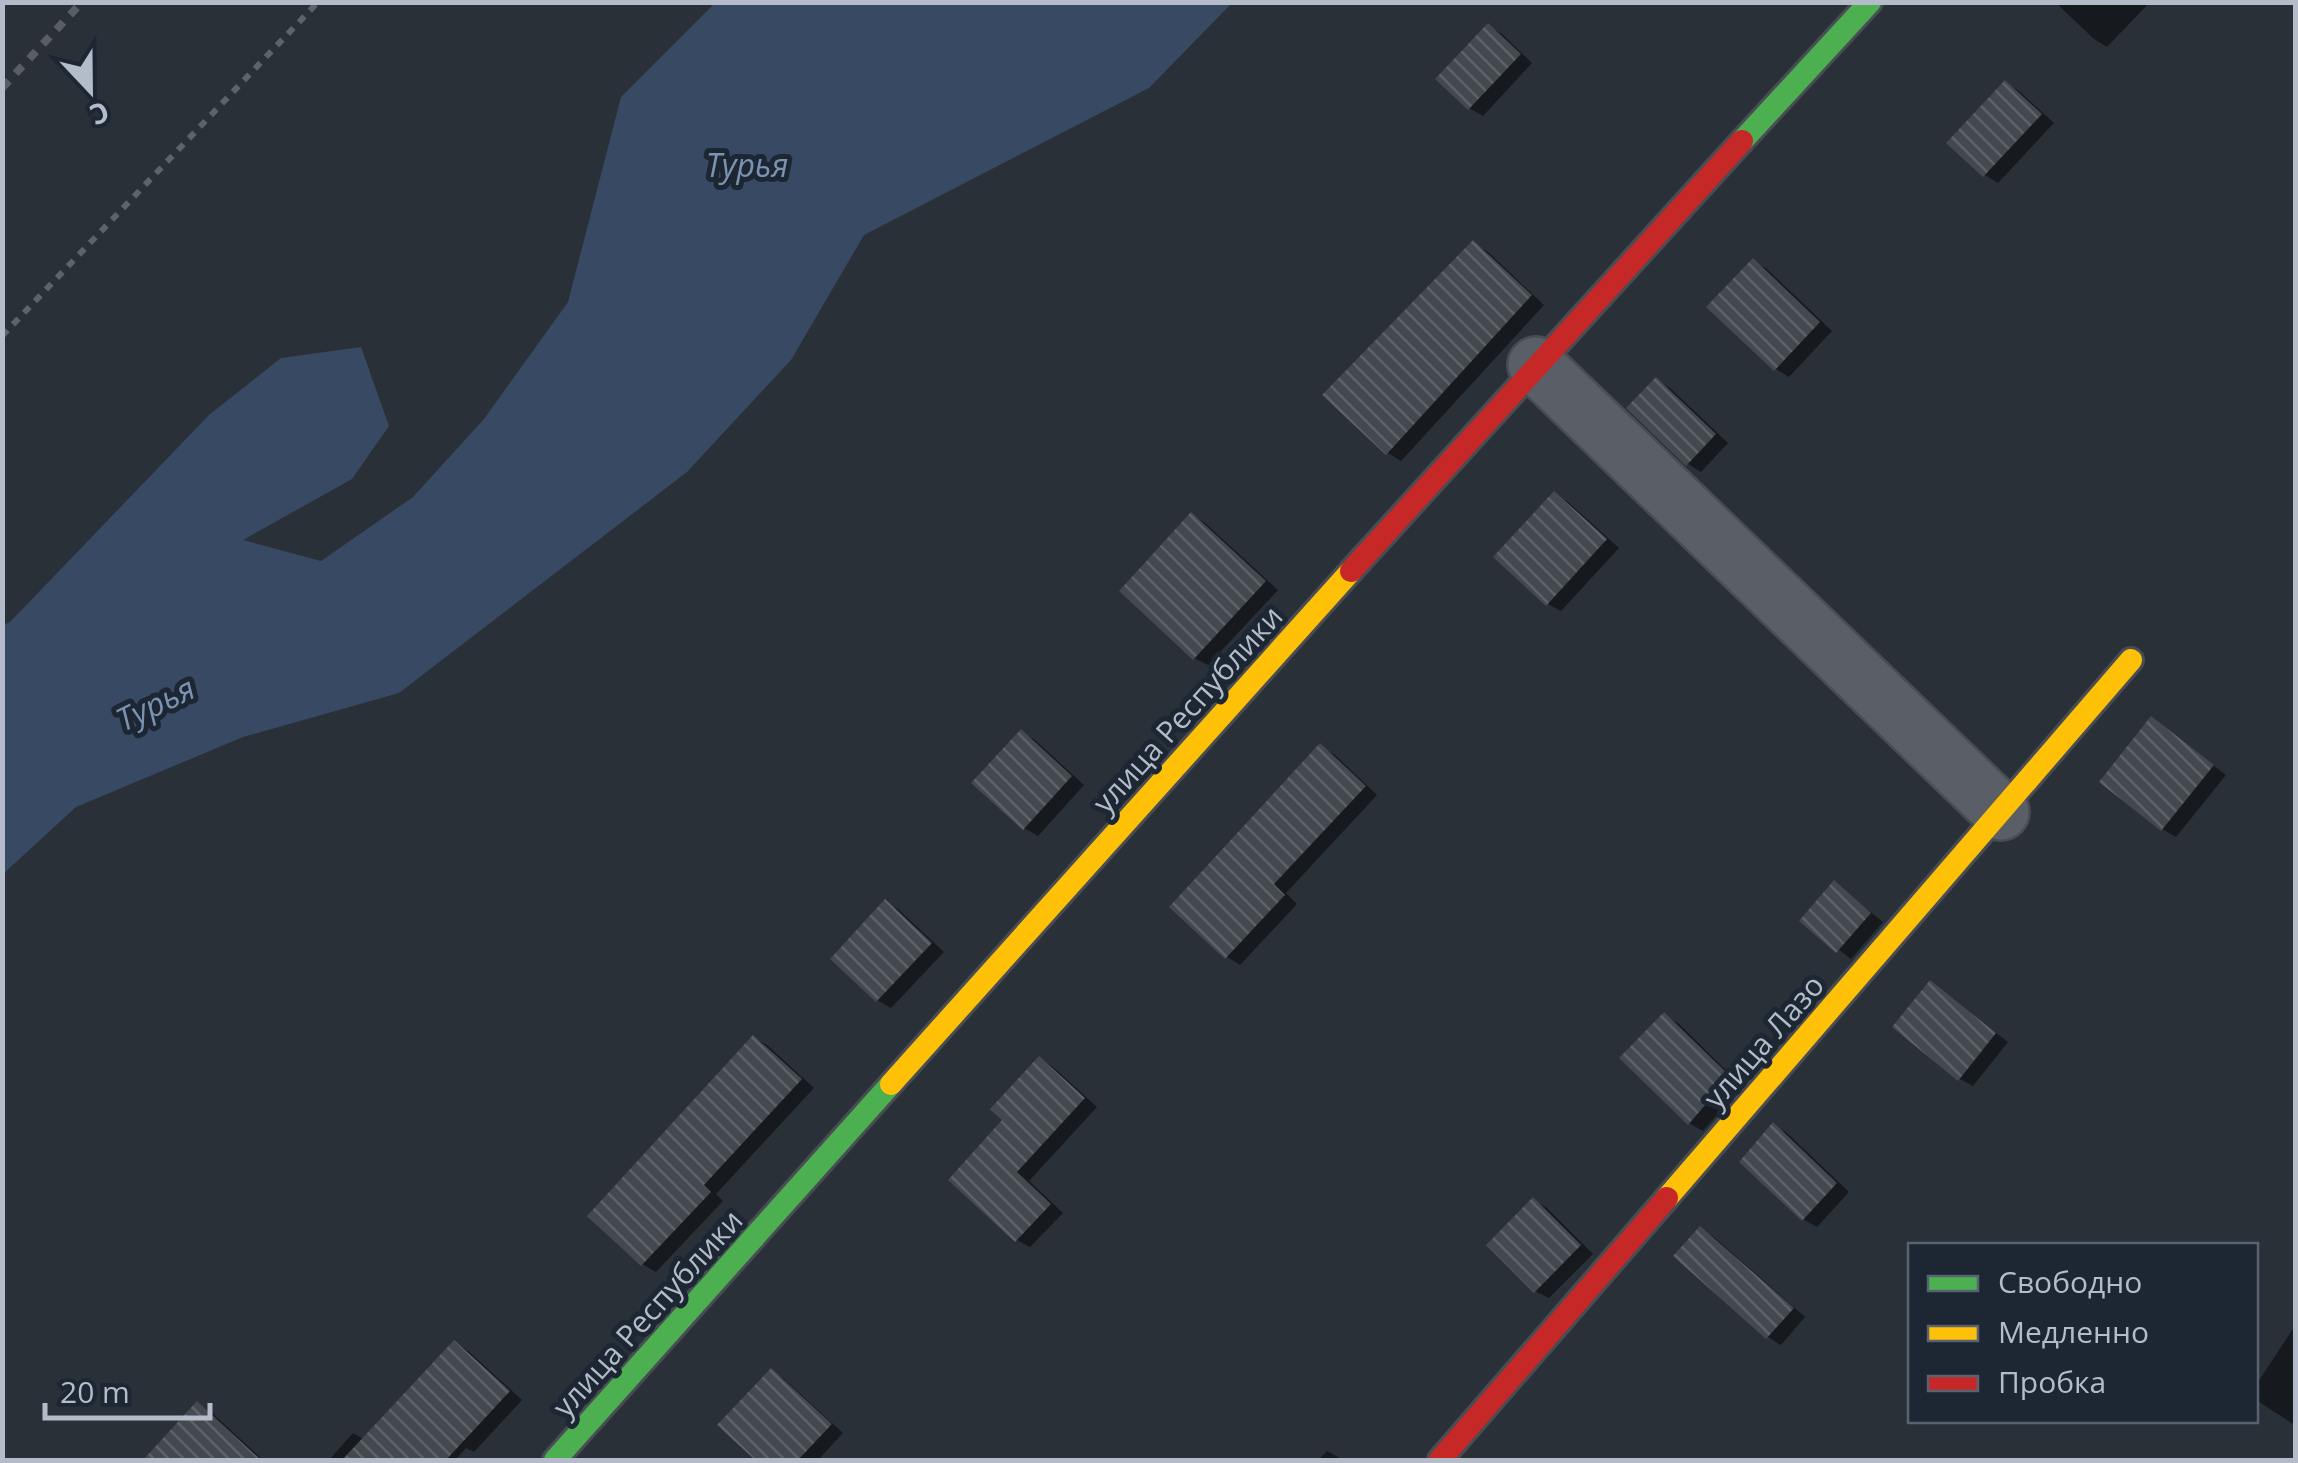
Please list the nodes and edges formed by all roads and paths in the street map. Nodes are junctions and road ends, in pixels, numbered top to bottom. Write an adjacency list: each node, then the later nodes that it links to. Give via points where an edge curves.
1 (318, 2): 3 (path)
2 (1870, 2): 4 (street, улица Республики)
3 (2, 336)
4 (1536, 365): 6 (street); 7 (street, улица Республики)
5 (2131, 660): 6 (street, улица Лазо)
6 (2001, 812): 8 (street, улица Лазо)
7 (555, 1460)
8 (1440, 1460)

